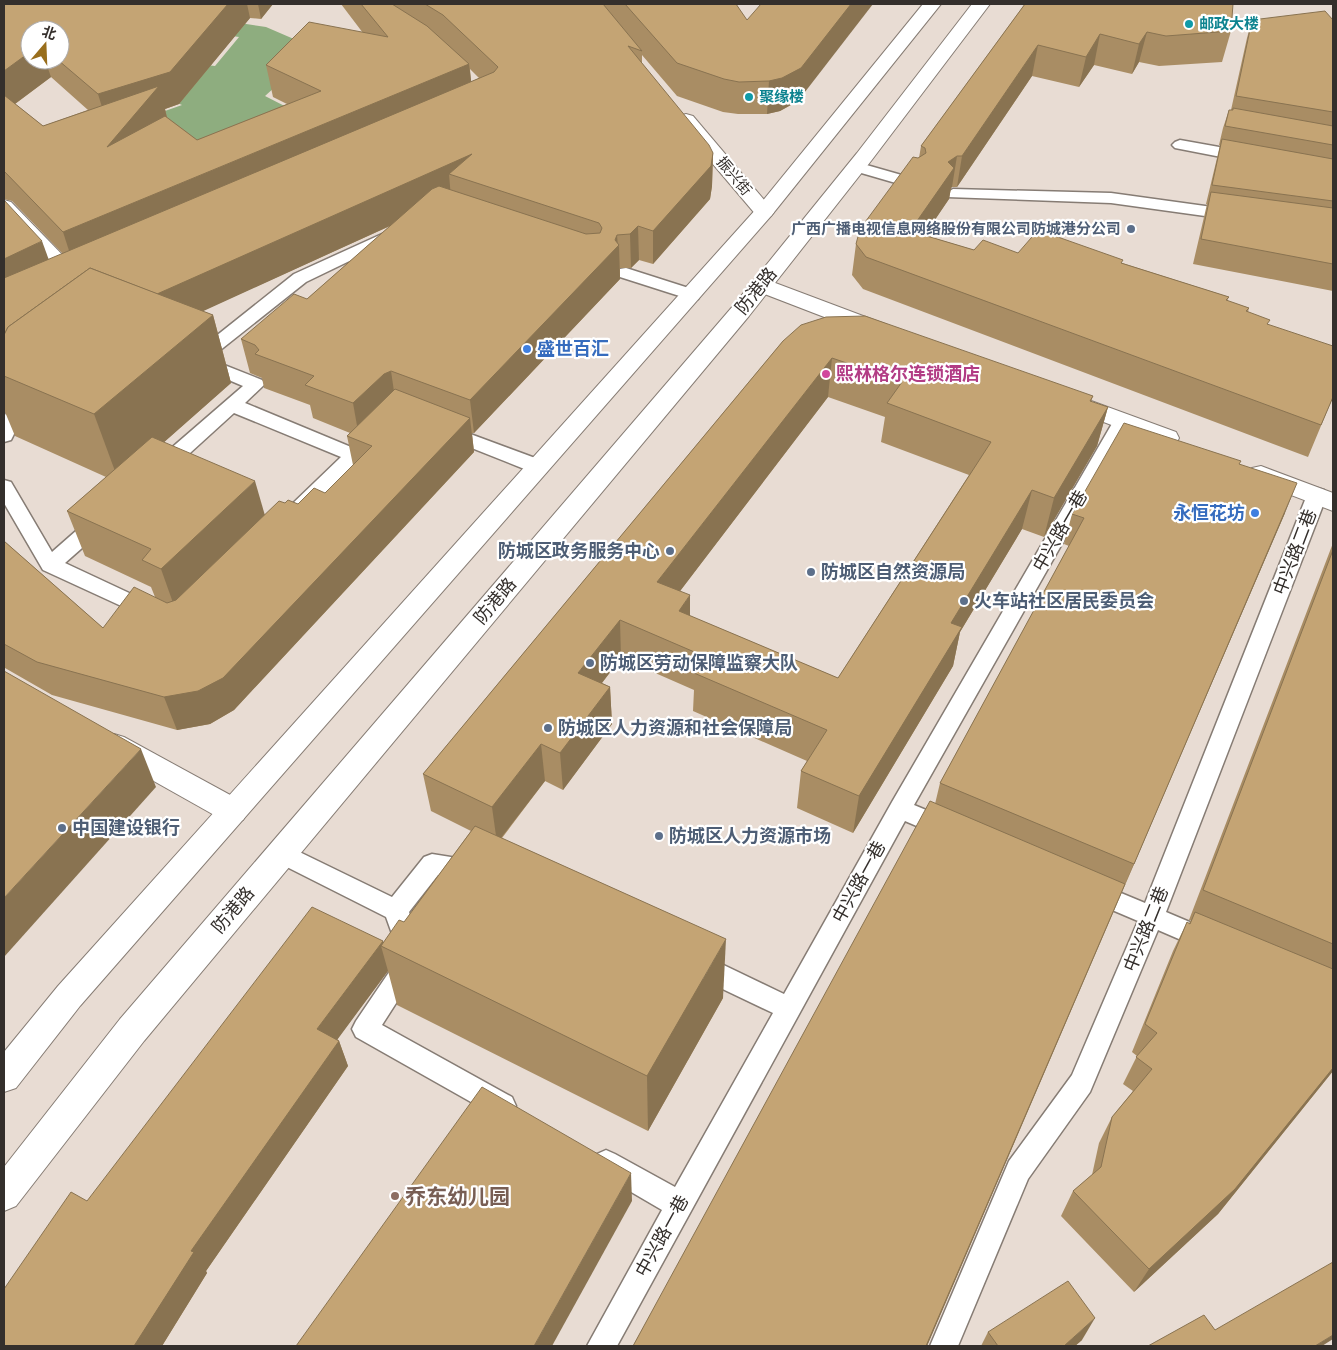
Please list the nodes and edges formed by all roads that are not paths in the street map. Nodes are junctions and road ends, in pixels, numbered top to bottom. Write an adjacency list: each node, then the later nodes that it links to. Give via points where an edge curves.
1 (932, 4): 10 (main road)
2 (981, 4): 6 (main road, 防港路)
3 (676, 108): 10 (main road, 振兴街)
4 (1180, 145): 5 (lane)
5 (1266, 160)
6 (856, 167): 7 (lane); 15 (main road, 防港路)
7 (913, 183)
8 (953, 194): 11 (lane, via 1111,198)
9 (4, 206): 14 (main road)
10 (764, 212): 16 (main road)
11 (1246, 216)
12 (406, 228): 19 (lane, via 300,278)
13 (626, 273): 16 (lane)
14 (72, 277)
15 (762, 285): 17 (main road); 42 (main road, 防港路)
16 (692, 295): 29 (main road)
17 (900, 338)
18 (180, 354): 19 (lane)
19 (197, 360): 22 (lane, via 256,384)
20 (33, 385): 26 (lane, via 26,390)
21 (1048, 394): 23 (main road)
22 (232, 405): 28 (lane); 31 (lane)
23 (1122, 422): 27 (main road); 39 (lane, 中兴路一巷)
24 (425, 423): 29 (lane)
25 (385, 424): 28 (lane)
26 (4, 436)
27 (1187, 446)
28 (354, 454): 35 (lane)
29 (539, 467): 40 (main road)
30 (1243, 467): 33 (main road)
31 (144, 482)
32 (4, 487): 36 (lane)
33 (1325, 498): 46 (lane, 中兴路二巷)
34 (115, 507): 36 (lane)
35 (285, 523)
36 (50, 564): 37 (lane)
37 (163, 618)
38 (88, 731): 40 (main road)
39 (900, 809): 41 (lane); 49 (lane, 中兴路一巷)
40 (232, 811): 50 (main road, via 69,996)
41 (963, 836)
42 (281, 854): 45 (lane); 53 (main road, 防港路, via 132,1030)
43 (498, 872): 45 (lane, via 432,864)
44 (1071, 882): 46 (lane)
45 (396, 910): 51 (lane, via 413,958 365,1030)
46 (1152, 916): 47 (lane); 56 (lane, 中兴路二巷, via 1081,1083 1018,1170)
47 (1234, 951)
48 (680, 956): 49 (lane)
49 (789, 1008): 54 (lane, 中兴路一巷)
50 (4, 1076)
51 (527, 1120)
52 (586, 1153): 54 (lane)
53 (4, 1194)
54 (680, 1205): 55 (lane, 中兴路一巷)
55 (601, 1346)
56 (944, 1346)

